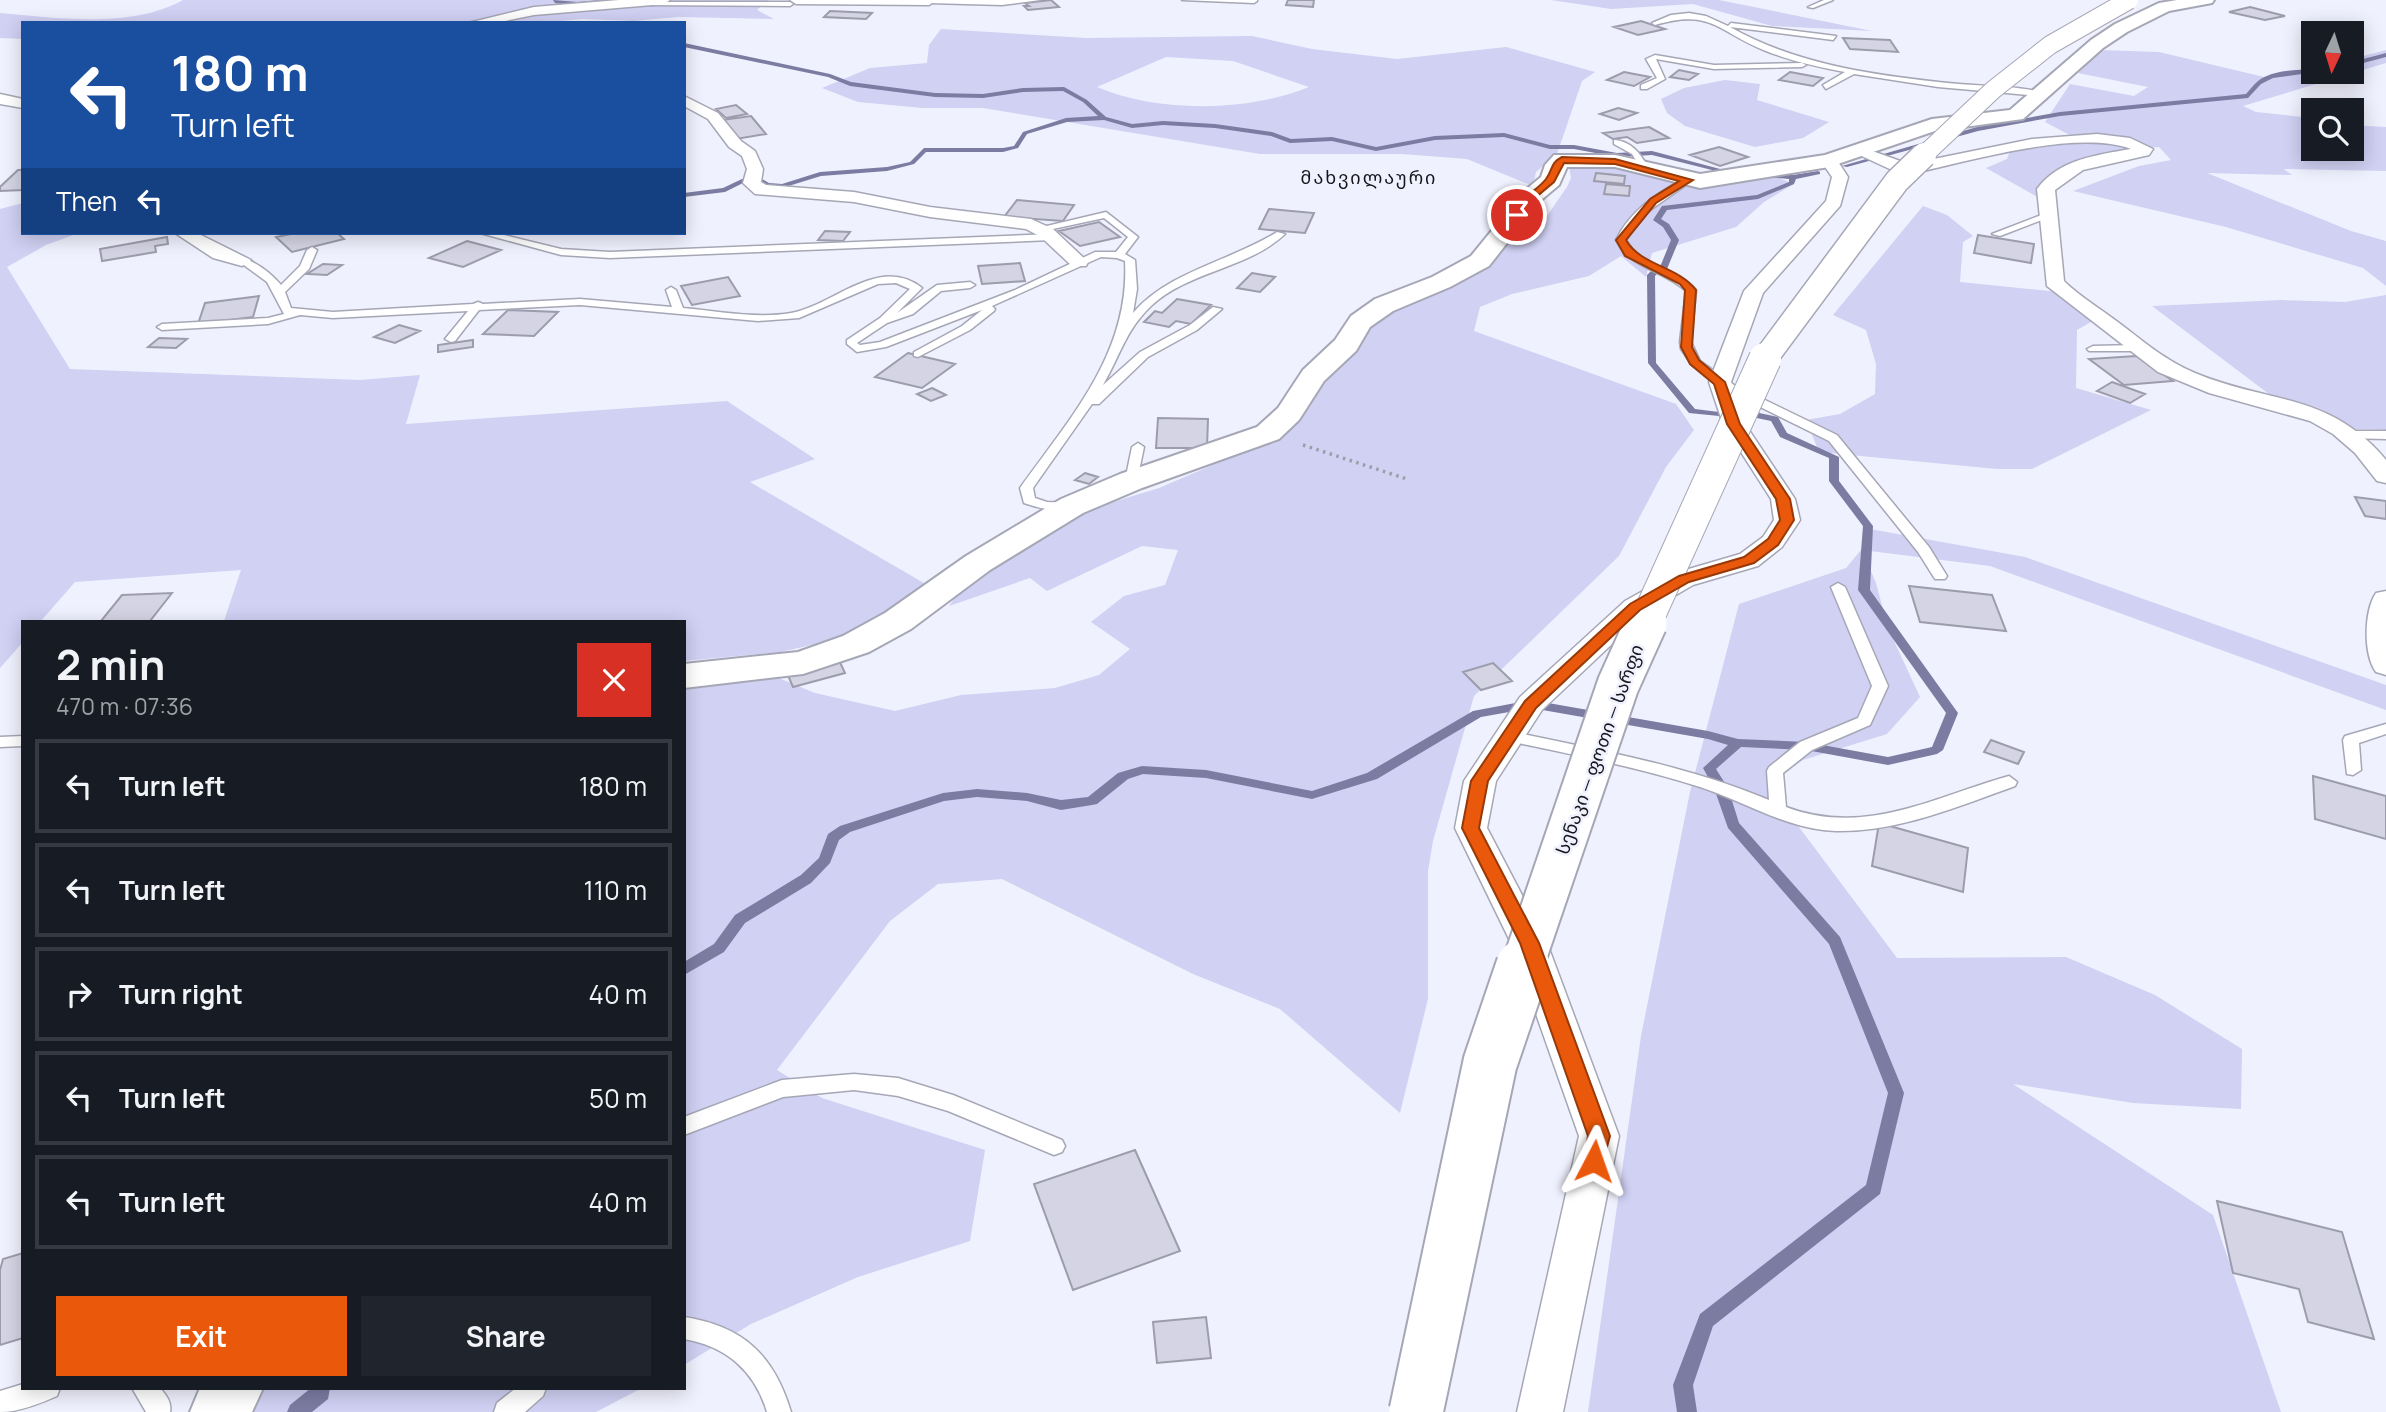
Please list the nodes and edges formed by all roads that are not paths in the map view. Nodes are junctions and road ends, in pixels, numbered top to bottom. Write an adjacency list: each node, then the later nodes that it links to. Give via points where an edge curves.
1 (664, 0): 12 (street)
2 (927, 0): 8 (lane); 10 (street)
3 (1037, 0): 8 (lane)
4 (1185, 0): 9 (lane)
5 (1830, 0): 13 (lane)
6 (2129, 0): 88 (main road, სენაკი — ფოთი — სარფი, bridge, via 2050,45 1993,90 1896,181 1760,364 1618,685 1490,1063)
7 (2206, 0): 22 (main road, via 2165,7 2121,28)
8 (960, 1): 11 (lane)
9 (1254, 1)
10 (793, 2): 12 (lane)
11 (1021, 5)
12 (600, 6): 14 (street, via 534,11)
13 (1811, 7)
14 (484, 21)
15 (1654, 23): 16 (lane, via 1691,9)
16 (1731, 25): 17 (lane); 18 (lane, via 1746,40)
17 (1833, 38)
18 (1823, 66): 19 (lane); 21 (lane, via 1714,68 1655,57 1650,64 1661,79)
19 (1851, 72): 20 (lane); 22 (lane)
20 (1826, 87)
21 (1644, 88)
22 (2040, 94): 27 (main road, via 2016,116 1932,125)
23 (2, 101): 25 (street)
24 (686, 101): 32 (street, via 713,116 749,154 755,170 752,183 761,190 854,197 930,212 1004,219)
25 (21, 104)
26 (1617, 142): 29 (lane, via 1635,152)
27 (1873, 157): 28 (main road); 31 (street, via 1914,167 1984,150 2053,143 2130,141 2145,149 2052,180 2046,189)
28 (1829, 161): 30 (main road); 56 (street, via 1840,177 1834,202 1754,291)
29 (1644, 167): 30 (main road); 62 (main road, via 1593,159 1562,160 1551,180 1532,196 1480,261 1384,305 1360,322 1346,345 1313,376 1289,414 1269,433)
30 (1688, 180): 56 (lane, via 1653,201 1621,240 1628,254 1691,290 1686,347 1694,362)
31 (2047, 216): 34 (lane); 53 (street, via 2054,282)
32 (1046, 233): 36 (lane, via 610,255 561,252); 38 (lane, via 1106,215 1133,237); 40 (street)
33 (1280, 234): 51 (lane, via 1261,248 1152,300)
34 (1997, 234)
35 (188, 235): 39 (street, via 220,254)
36 (493, 235)
37 (312, 250): 42 (lane, via 305,267)
38 (1119, 255): 40 (lane, via 1099,254); 51 (lane, via 1130,260 1133,272)
39 (242, 260): 42 (lane)
40 (1079, 262): 44 (lane)
41 (970, 285): 49 (lane, via 938,288 902,317)
42 (282, 290): 48 (lane, via 286,311)
43 (671, 290): 47 (lane)
44 (1019, 292): 49 (lane, via 882,345 857,349 851,342); 55 (lane)
45 (478, 305): 47 (lane, via 580,302); 48 (lane); 52 (lane)
46 (1217, 309): 57 (lane, via 1199,327 1129,365)
47 (678, 310): 49 (lane, via 758,318 795,316 876,281 897,280 918,288)
48 (296, 314): 50 (lane, via 268,321)
49 (884, 320)
50 (162, 327)
51 (1123, 332): 57 (lane)
52 (451, 339)
53 (2136, 348): 54 (lane); 58 (street, via 2189,379 2301,407 2327,418)
54 (2092, 349)
55 (918, 354)
56 (1720, 382): 64 (lane, via 1833,438); 70 (street, via 1734,424 1783,499 1787,520 1773,542 1749,560 1684,579 1635,607 1531,704)
57 (1085, 411): 63 (lane, via 1026,488 1029,500)
58 (2349, 435): 59 (lane); 61 (street)
59 (2386, 435)
60 (1138, 447): 62 (lane)
61 (2386, 476)
62 (1132, 481): 63 (main road)
63 (1072, 506): 68 (main road, via 856,644 803,663)
64 (1940, 576)
65 (1838, 587): 75 (lane, via 1880,686 1864,721 1806,746 1775,771)
66 (2386, 600): 67 (street, via 2381,634)
67 (2386, 666)
68 (686, 676)
69 (2386, 729): 73 (lane, via 2351,740)
70 (1509, 736): 75 (lane, via 1721,788); 89 (street, via 1480,781 1471,828 1529,943 1599,1136)
71 (21, 741): 72 (lane)
72 (0, 742)
73 (2353, 770)
74 (2009, 782): 75 (lane, via 1861,824 1831,825)
75 (1778, 809)
76 (686, 1125): 77 (lane, via 782,1089 854,1082 898,1087 953,1104)
77 (1054, 1146)
78 (686, 1328): 87 (lane, via 719,1335 750,1356 775,1395)
79 (42, 1390): 83 (lane)
80 (146, 1390): 84 (lane, via 159,1406)
81 (232, 1390): 85 (main road)
82 (532, 1390): 86 (lane)
83 (0, 1404)
84 (158, 1412)
85 (220, 1412)
86 (506, 1412)
87 (779, 1412)
88 (1416, 1412)
89 (1539, 1412)

